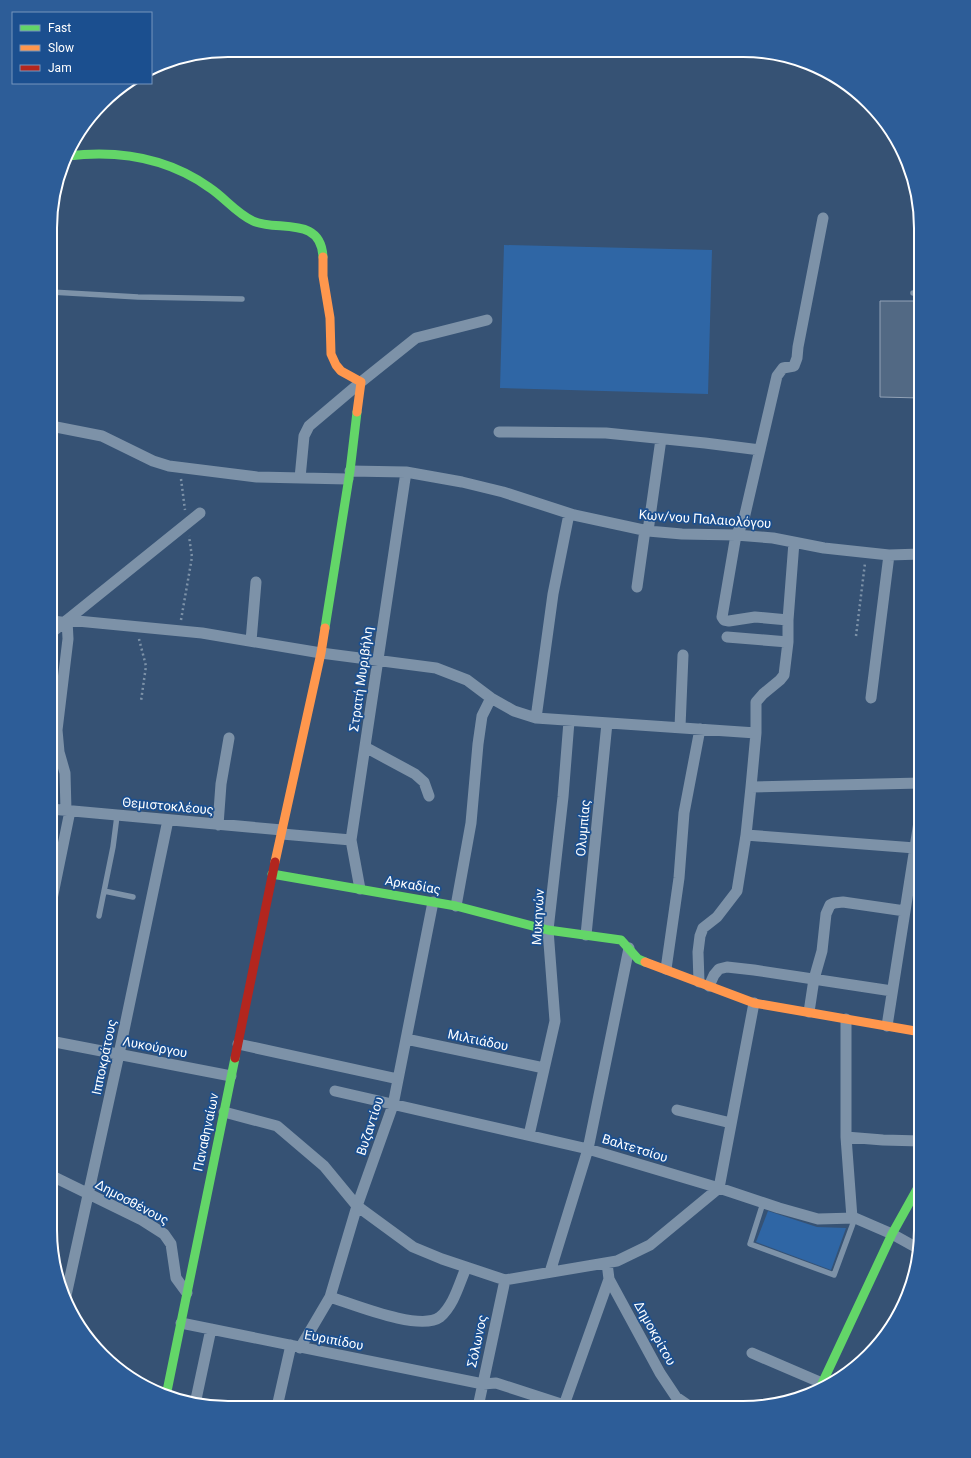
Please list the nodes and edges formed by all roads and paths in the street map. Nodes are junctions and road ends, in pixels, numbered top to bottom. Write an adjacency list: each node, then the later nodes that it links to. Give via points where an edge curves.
1 (74, 155): 6 (street, via 110,153 162,163 187,173 210,187 249,219 264,225 293,226 312,233 320,241 324,254 323,277 330,320 332,355 340,370)
2 (823, 218): 10 (street, via 797,358 794,366 784,368 777,376)
3 (57, 292): 4 (lane)
4 (242, 299)
5 (487, 320): 6 (street, via 416,338)
6 (361, 382): 12 (street, Παναθηναίων); 13 (street, via 309,426 304,436)
7 (57, 427): 13 (street, Κων/νου Παλαιολόγου, via 102,436 152,461 180,468 257,477)
8 (499, 432): 9 (street, via 606,433)
9 (661, 439): 10 (street); 16 (street)
10 (760, 450): 17 (street, via 743,523)
11 (406, 472): 12 (street, Κων/νου Παλαιολόγου); 15 (street, Κων/νου Παλαιολόγου, via 484,487); 37 (street, Στρατή Μυριβήλη)
12 (349, 475): 13 (street, Κων/νου Παλαιολόγου); 35 (street, Παναθηναίων)
13 (300, 478)
14 (200, 513): 26 (street)
15 (569, 514): 16 (street, Κων/νου Παλαιολόγου); 41 (street, via 554,594)
16 (647, 530): 17 (street, Κων/νου Παλαιολόγου, via 682,534); 24 (street)
17 (736, 535): 18 (street, Κων/νου Παλαιολόγου); 27 (street, via 722,617 729,621 755,617)
18 (794, 542): 19 (street, Κων/νου Παλαιολόγου); 27 (street)
19 (867, 552): 21 (street, Κων/νου Παλαιολόγου); 31 (path)
20 (914, 554): 21 (street, Κων/νου Παλαιολόγου)
21 (889, 555): 39 (street)
22 (192, 557): 30 (path)
23 (256, 582): 33 (street)
24 (637, 586)
25 (57, 619): 26 (lane)
26 (67, 620): 28 (street); 29 (street); 53 (street, via 68,639 57,730 58,747 65,773)
27 (788, 620): 34 (street)
28 (136, 626): 30 (street); 40 (path, via 146,663)
29 (57, 628)
30 (179, 630): 33 (street)
31 (856, 636)
32 (727, 637): 34 (street)
33 (251, 641): 35 (street)
34 (788, 642): 46 (street, via 784,675 756,702)
35 (321, 653): 37 (street); 57 (street, Παναθηναίων)
36 (683, 655): 44 (street)
37 (378, 659): 38 (street, via 436,668 466,680); 48 (street, Στρατή Μυριβήλη)
38 (491, 698): 41 (street, via 514,711); 68 (street, via 482,716 471,823)
39 (871, 698)
40 (141, 701)
41 (536, 718): 42 (street)
42 (569, 721): 43 (street); 71 (street, Μυκηνών)
43 (607, 723): 44 (street); 72 (street, Ολυμπίας)
44 (680, 727): 45 (street)
45 (700, 729): 46 (street); 74 (street, via 684,814 679,878)
46 (756, 733): 50 (street)
47 (229, 738): 56 (street, via 221,784)
48 (365, 747): 51 (street, via 415,774 424,782); 59 (street, Στρατή Μυριβήλη)
49 (914, 783): 50 (street)
50 (752, 787): 58 (street)
51 (429, 796)
52 (57, 810): 53 (street, Θεμιστοκλέους)
53 (68, 811): 54 (street, Θεμιστοκλέους); 61 (street)
54 (117, 816): 55 (street, Θεμιστοκλέους); 65 (lane)
55 (168, 820): 56 (street, Θεμιστοκλέους); 87 (street, Ιπποκράτους)
56 (218, 825): 57 (street, Θεμιστοκλέους)
57 (282, 832): 59 (street, Θεμιστοκλέους); 62 (street, Παναθηναίων)
58 (746, 835): 60 (street); 76 (street, via 737,891 717,917 703,928 700,936)
59 (351, 840): 64 (street, Στρατή Μυριβήλη)
60 (914, 848)
61 (57, 871)
62 (272, 874): 64 (street, Αρκαδίας); 86 (street, Παναθηναίων)
63 (914, 878): 69 (street)
64 (360, 889): 67 (street, Αρκαδίας)
65 (104, 891): 66 (lane); 70 (lane)
66 (134, 897)
67 (434, 902): 68 (street, Αρκαδίας); 84 (street, Βυζαντίου)
68 (456, 906): 71 (street, Αρκαδίας)
69 (905, 911): 75 (street, via 843,902 830,905 826,914 822,951); 78 (street)
70 (99, 916)
71 (548, 930): 72 (street, Αρκαδίας); 88 (street, Μυκηνών, via 555,1021)
72 (586, 935): 73 (street, Αρκαδίας, via 621,940)
73 (629, 948): 74 (street, Αρκαδίας, via 638,959); 99 (street)
74 (666, 970): 76 (street, Αρκαδίας)
75 (814, 979): 77 (street, via 727,967 719,969); 78 (street); 80 (street)
76 (699, 982): 77 (street, Αρκαδίας)
77 (709, 986): 79 (street, Αρκαδίας)
78 (892, 991): 82 (street)
79 (754, 1003): 80 (street, Αρκαδίας); 95 (street)
80 (809, 1012): 81 (street, Αρκαδίας)
81 (846, 1019): 82 (street, Αρκαδίας); 97 (street)
82 (887, 1026): 83 (street, Αρκαδίας)
83 (914, 1031)
84 (406, 1039): 88 (street, Μιλτιάδου); 90 (street, Βυζαντίου)
85 (57, 1042): 87 (street, Λυκούργου)
86 (238, 1044): 89 (street, Παναθηναίων); 90 (street)
87 (119, 1054): 89 (street, Λυκούργου); 102 (street, Ιπποκράτους)
88 (544, 1068): 96 (street, Μυκηνών)
89 (231, 1076): 94 (street, Παναθηναίων)
90 (398, 1079): 92 (street, Βυζαντίου)
91 (335, 1091): 92 (street, Βαλτετσίου)
92 (392, 1105): 96 (street, Βαλτετσίου); 105 (street, Βυζαντίου)
93 (677, 1110): 95 (street)
94 (224, 1112): 105 (street, via 277,1126 324,1166); 115 (street, Παναθηναίων)
95 (731, 1123): 101 (street)
96 (529, 1135): 99 (street, Βαλτετσίου)
97 (846, 1137): 98 (street); 106 (street)
98 (914, 1141)
99 (588, 1149): 101 (street, Βαλτετσίου); 111 (street)
100 (57, 1179): 102 (street, Δημοσθένους)
101 (719, 1188): 104 (street, Βαλτετσίου); 109 (street, via 650,1245 617,1262)
102 (88, 1195): 114 (street, Ιπποκράτους); 115 (street, Δημοσθένους, via 142,1220 164,1234 171,1244 176,1278)
103 (914, 1195): 107 (street)
104 (763, 1203): 106 (street, Βαλτετσίου, via 818,1219); 106 (lane, via 750,1244 834,1275)
105 (357, 1206): 110 (street, via 413,1247); 116 (street, Βυζαντίου)
106 (854, 1218): 107 (street, Βαλτετσίου)
107 (892, 1234): 108 (street, Βαλτετσίου); 121 (street)
108 (914, 1246)
109 (607, 1263): 111 (street); 112 (street, Δημοκρίτου)
110 (466, 1268): 113 (street); 116 (street, via 447,1309 439,1317 431,1320 407,1320)
111 (550, 1272): 113 (street)
112 (609, 1279): 129 (street, Ευριπίδου); 130 (street, Δημοκρίτου, via 660,1373 676,1397)
113 (505, 1280): 122 (street, Σόλωνος)
114 (67, 1289)
115 (187, 1293): 117 (street, Παναθηναίων)
116 (330, 1296): 119 (street, Βυζαντίου)
117 (181, 1323): 118 (street, Ευριπίδου); 124 (street, Παναθηναίων)
118 (211, 1329): 119 (street, Ευριπίδου); 125 (street)
119 (296, 1347): 122 (street, Ευριπίδου); 126 (street, Βυζαντίου)
120 (752, 1353): 123 (street)
121 (824, 1380)
122 (482, 1384): 127 (street, Σόλωνος); 128 (street, Ευριπίδου, via 496,1383)
123 (816, 1384)
124 (167, 1390)
125 (196, 1398)
126 (279, 1401)
127 (479, 1401)
128 (552, 1401)
129 (565, 1401)
130 (682, 1401)

